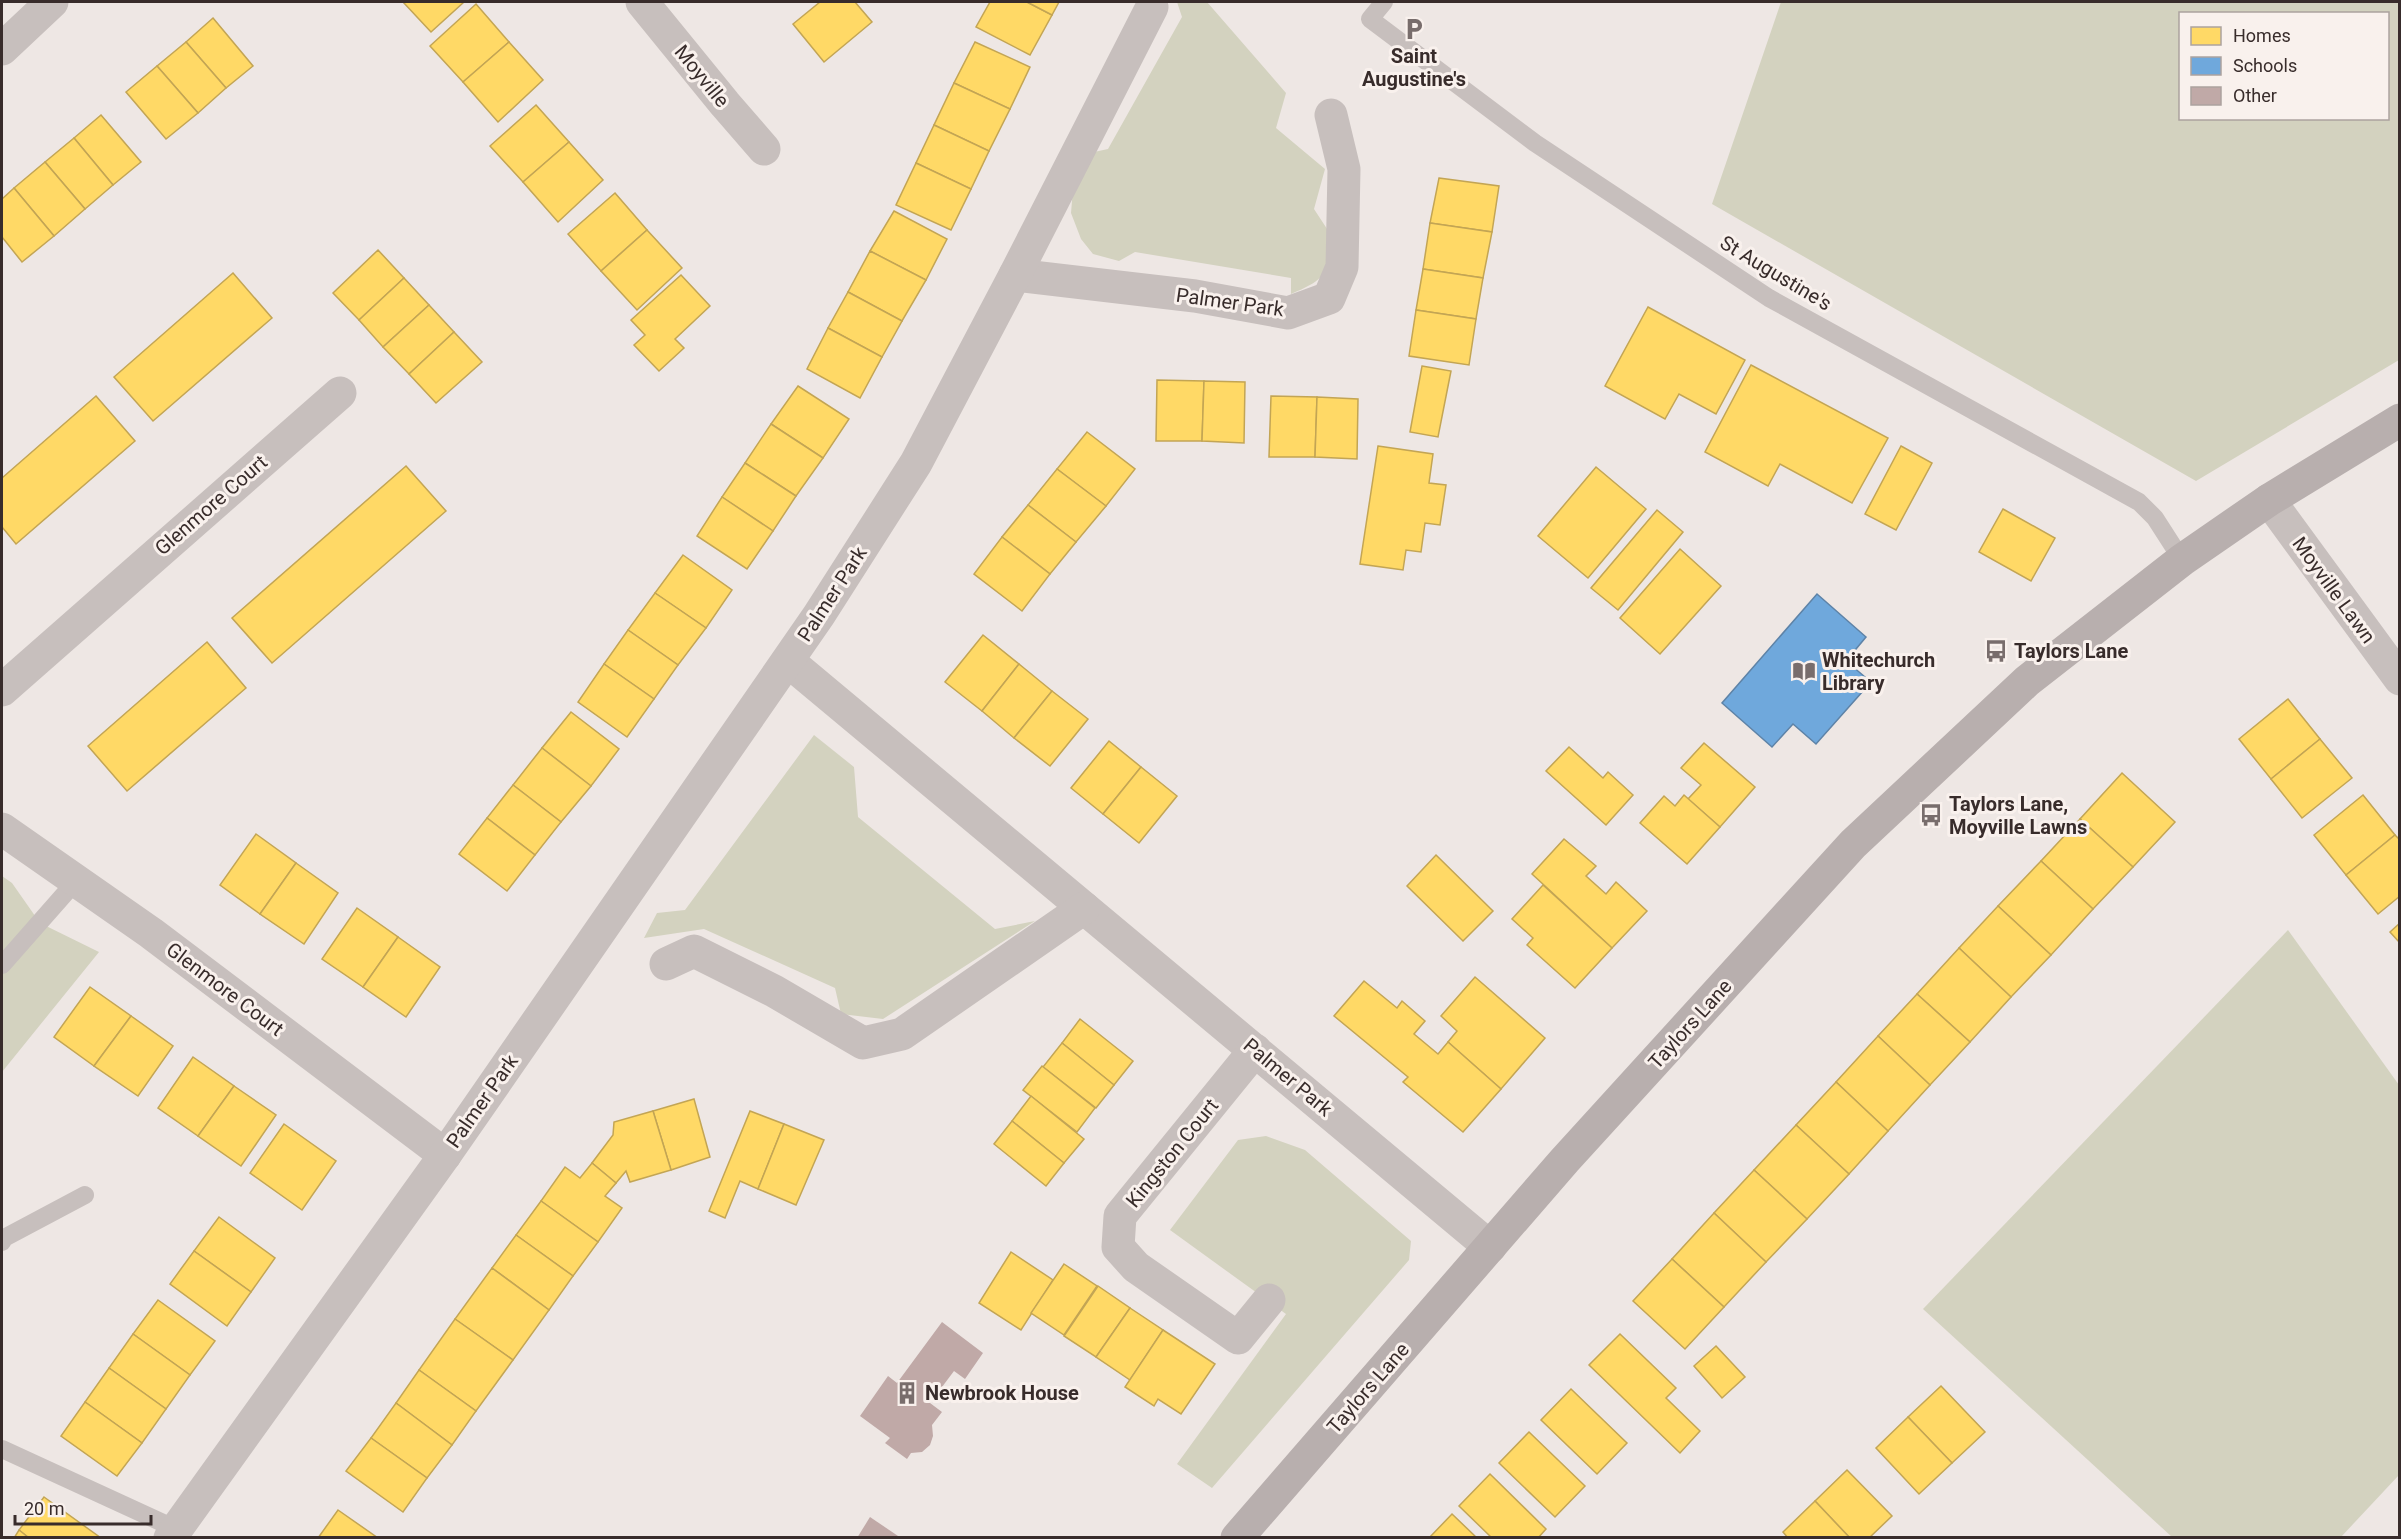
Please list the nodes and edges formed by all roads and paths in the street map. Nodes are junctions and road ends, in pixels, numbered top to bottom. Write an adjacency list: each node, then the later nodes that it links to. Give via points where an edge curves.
1 (52, 2): 5 (street)
2 (642, 2): 7 (street, Moyville)
3 (1384, 2): 12 (lane, St Augustine's, via 1370,19 1534,144 1769,298 2139,502 2155,518)
4 (1152, 8): 8 (street, Palmer Park)
5 (2, 49)
6 (1331, 115): 8 (street, Palmer Park, via 1344,169 1342,267 1329,298 1288,313 1195,296)
7 (764, 149)
8 (1015, 275): 13 (street, Palmer Park, via 916,463)
9 (340, 393): 15 (street, Glenmore Court)
10 (2400, 420): 11 (main road, Taylors Lane)
11 (2269, 501): 12 (main road, Taylors Lane); 14 (street, Moyville Lawn)
12 (2182, 560): 25 (main road, Taylors Lane, via 2026,681 1853,844 1565,1160)
13 (788, 661): 18 (street, Palmer Park); 22 (street, Palmer Park)
14 (2400, 679)
15 (2, 690)
16 (2, 829): 17 (street, Glenmore Court)
17 (76, 881): 19 (lane); 22 (street, Glenmore Court)
18 (1084, 908): 20 (street, via 902,1034 863,1043 774,991 694,951); 21 (street, Palmer Park)
19 (2, 964)
20 (666, 964)
21 (1255, 1050): 25 (street, Palmer Park); 26 (street, Kingston Court, via 1120,1216 1118,1247 1136,1268 1238,1338)
22 (445, 1155): 28 (street, Palmer Park)
23 (85, 1195): 24 (lane)
24 (2, 1242)
25 (1491, 1247): 29 (main road, Taylors Lane)
26 (1269, 1300)
27 (2, 1449): 28 (lane, via 116,1500)
28 (173, 1533)
29 (1237, 1538)

